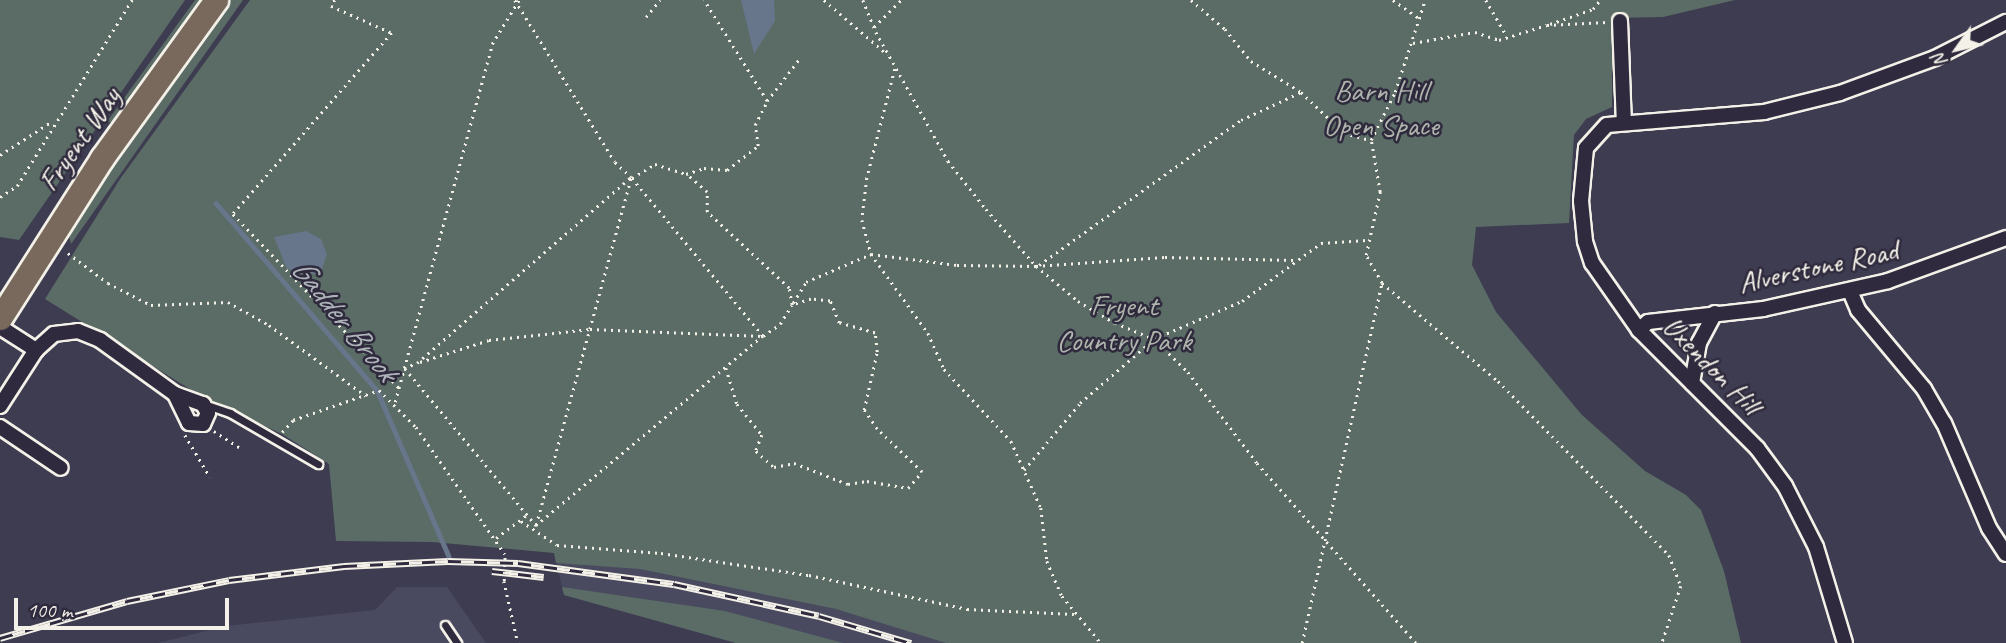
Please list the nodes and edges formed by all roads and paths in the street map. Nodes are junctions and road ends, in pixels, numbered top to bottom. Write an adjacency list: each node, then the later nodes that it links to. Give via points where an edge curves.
1 (132, 0): 28 (path, via 122,22)
2 (216, 0): 45 (main road, Fryent Way, via 102,158)
3 (335, 0): 56 (path, via 331,6 391,33 233,214)
4 (660, 0): 15 (path)
5 (704, 0): 27 (path)
6 (824, 0): 23 (path)
7 (863, 0): 20 (path)
8 (901, 0): 20 (path)
9 (1191, 0): 26 (path, via 1225,29 1251,61)
10 (1393, 0): 16 (path)
11 (1425, 0): 16 (path)
12 (1486, 0): 21 (path)
13 (1600, 0): 19 (path, via 1593,9)
14 (517, 1): 33 (path, via 615,162); 54 (path, via 492,44)
15 (646, 17)
16 (1419, 18): 22 (path)
17 (1620, 21): 19 (path); 29 (street)
18 (2006, 22): 29 (street, via 1935,58 1840,93 1763,112)
19 (1547, 25): 21 (path)
20 (874, 27): 23 (path)
21 (1506, 34): 22 (path, via 1499,40 1475,32)
22 (1413, 43): 30 (path)
23 (890, 56): 25 (path)
24 (800, 58): 27 (path)
25 (895, 67): 38 (path, via 866,188 862,220); 40 (path, via 948,161)
26 (1301, 92): 30 (path, via 1344,133); 40 (path, via 1241,120)
27 (767, 101): 32 (path, via 755,125 758,146 743,161 727,170 704,168)
28 (54, 120): 31 (path); 34 (path, via 17,186)
29 (1624, 123): 48 (street, Uxendon Hill, via 1607,125 1586,148 1581,168 1585,241 1603,282)
30 (1371, 140): 36 (path, via 1380,191)
31 (0, 155)
32 (686, 174): 33 (path, via 655,164); 43 (path, via 707,192 707,212 789,288)
33 (632, 178): 47 (path); 49 (path); 52 (path)
34 (0, 197)
35 (2006, 238): 42 (street, Alverstone Road)
36 (1367, 240): 39 (path, via 1321,243); 41 (path, via 1366,255)
37 (68, 253): 58 (path, via 108,283 151,305 228,302 269,325)
38 (871, 254): 40 (path, via 957,265); 43 (path, via 806,282); 68 (path, via 928,333 944,369 1011,441)
39 (1295, 260): 40 (path, via 1165,257); 50 (path, via 1242,300)
40 (1036, 267): 50 (path, via 1078,301)
41 (1382, 283): 73 (path); 83 (path, via 1498,381 1668,555 1681,586)
42 (1850, 290): 44 (street, Alverstone Road, via 1763,309); 75 (street, via 1858,310 1917,380 1944,423 1989,528)
43 (792, 305): 49 (path, via 780,324); 53 (path, via 811,299 830,301 839,323 875,333 877,352 864,410 922,472 908,488 867,481 848,484 794,463 774,467 756,451 762,435 737,404)
44 (1715, 313): 48 (street, Alverstone Road, via 1648,322); 55 (street, via 1699,343)
45 (0, 318)
46 (0, 327): 51 (street)
47 (590, 329): 49 (path); 52 (path, via 489,340); 72 (path)
48 (1639, 330): 55 (street, Uxendon Hill)
49 (763, 336): 53 (path)
50 (1154, 339): 68 (path, via 1080,404); 73 (path, via 1188,372 1257,463)
51 (36, 350): 57 (street, via 54,334 78,331 100,340); 61 (street)
52 (417, 363): 54 (path)
53 (726, 367): 72 (path)
54 (404, 368): 56 (path); 70 (path)
55 (1692, 383): 84 (street, Uxendon Hill, via 1758,448 1785,485 1816,547)
56 (399, 388): 59 (path)
57 (175, 394): 60 (street); 62 (street)
58 (366, 396): 59 (path, via 379,390); 64 (path, via 293,420)
59 (395, 402): 74 (path)
60 (203, 404): 62 (street, via 208,413); 64 (lane, via 230,413)
61 (0, 405)
62 (196, 424): 65 (path); 69 (path, via 184,434)
63 (0, 427): 67 (street)
64 (275, 439): 66 (lane)
65 (239, 447)
66 (318, 464)
67 (61, 468)
68 (1024, 470): 76 (path, via 1041,508 1047,561)
69 (210, 477)
70 (526, 514): 71 (path); 72 (path)
71 (521, 521): 74 (path); 76 (path, via 558,545 661,553 810,575 967,609)
72 (536, 526)
73 (1322, 535): 81 (path); 82 (path)
74 (494, 539): 79 (path, bridge, via 505,554 504,581)
75 (2006, 554)
76 (1074, 614): 80 (path)
77 (445, 625): 78 (lane)
78 (457, 643)
79 (518, 643)
80 (1101, 643)
81 (1302, 643)
82 (1416, 643)
83 (1662, 643)
84 (1844, 643)

